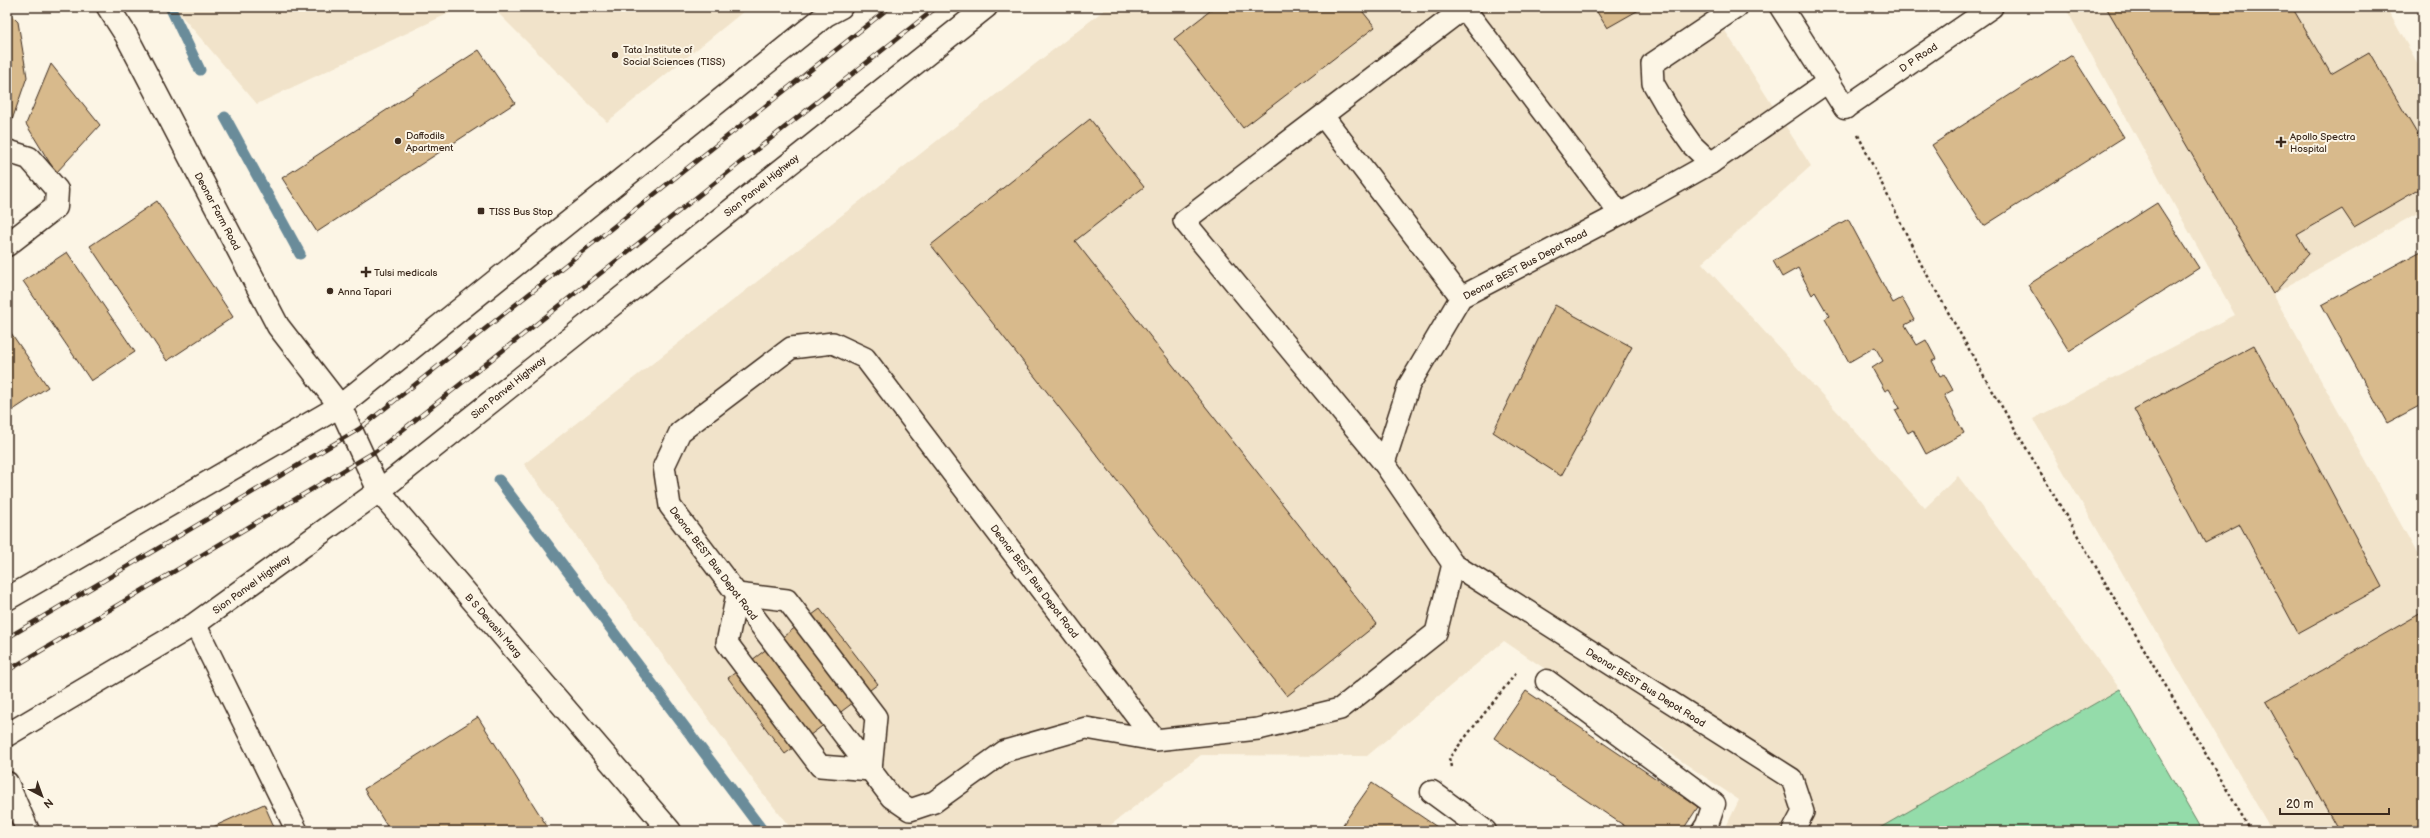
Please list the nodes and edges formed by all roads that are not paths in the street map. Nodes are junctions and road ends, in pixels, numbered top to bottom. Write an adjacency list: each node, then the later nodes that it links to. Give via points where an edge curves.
1 (108, 7): 16 (main road, Deonar Farm Road, via 126,35 278,326)
2 (986, 7): 18 (main road, Sion Panvel Highway, via 861,104)
3 (1464, 7): 10 (lane); 13 (lane)
4 (1737, 7): 12 (lane, via 1652,64 1653,83 1675,121 1692,145)
5 (1780, 7): 8 (main road)
6 (1992, 7): 9 (lane, D P Road)
7 (830, 10): 16 (main road)
8 (1829, 81): 9 (main road); 12 (lane, Deonar BEST Bus Depot Road)
9 (1844, 108)
10 (1323, 116): 15 (lane); 17 (lane, via 1184,221)
11 (7, 151): 14 (main road, via 29,158 57,190 56,207)
12 (1710, 163): 13 (lane, Deonar BEST Bus Depot Road)
13 (1620, 214): 15 (lane, Deonar BEST Bus Depot Road)
14 (7, 245)
15 (1461, 297): 17 (lane, Deonar BEST Bus Depot Road, via 1409,385)
16 (340, 406): 18 (main road, B S Devashi Marg); 21 (main road)
17 (1384, 464): 19 (lane, Deonar BEST Bus Depot Road)
18 (379, 491): 22 (main road, Sion Panvel Highway); 31 (main road, B S Devashi Marg)
19 (1453, 564): 25 (lane, Deonar BEST Bus Depot Road, via 1436,633 1340,710 1258,728); 34 (lane, Deonar BEST Bus Depot Road, via 1792,779 1803,812)
20 (737, 594): 25 (lane, Deonar BEST Bus Depot Road, via 670,506 664,466 680,432 791,348 833,343 865,358); 26 (lane, Deonar BEST Bus Depot Road); 26 (lane, via 787,600 876,717); 26 (lane, via 727,643 820,766)
21 (7, 599)
22 (195, 624): 24 (main road, Sion Panvel Highway); 30 (lane)
23 (1547, 681): 33 (main road, via 1714,804)
24 (7, 735)
25 (1155, 740): 26 (lane, Deonar BEST Bus Depot Road, via 1086,728 1005,751 934,802 910,810 891,797)
26 (871, 770)
27 (7, 783): 29 (main road)
28 (1432, 792): 32 (main road)
29 (28, 831)
30 (297, 831)
31 (670, 831)
32 (1485, 831)
33 (1703, 831)
34 (1792, 831)

